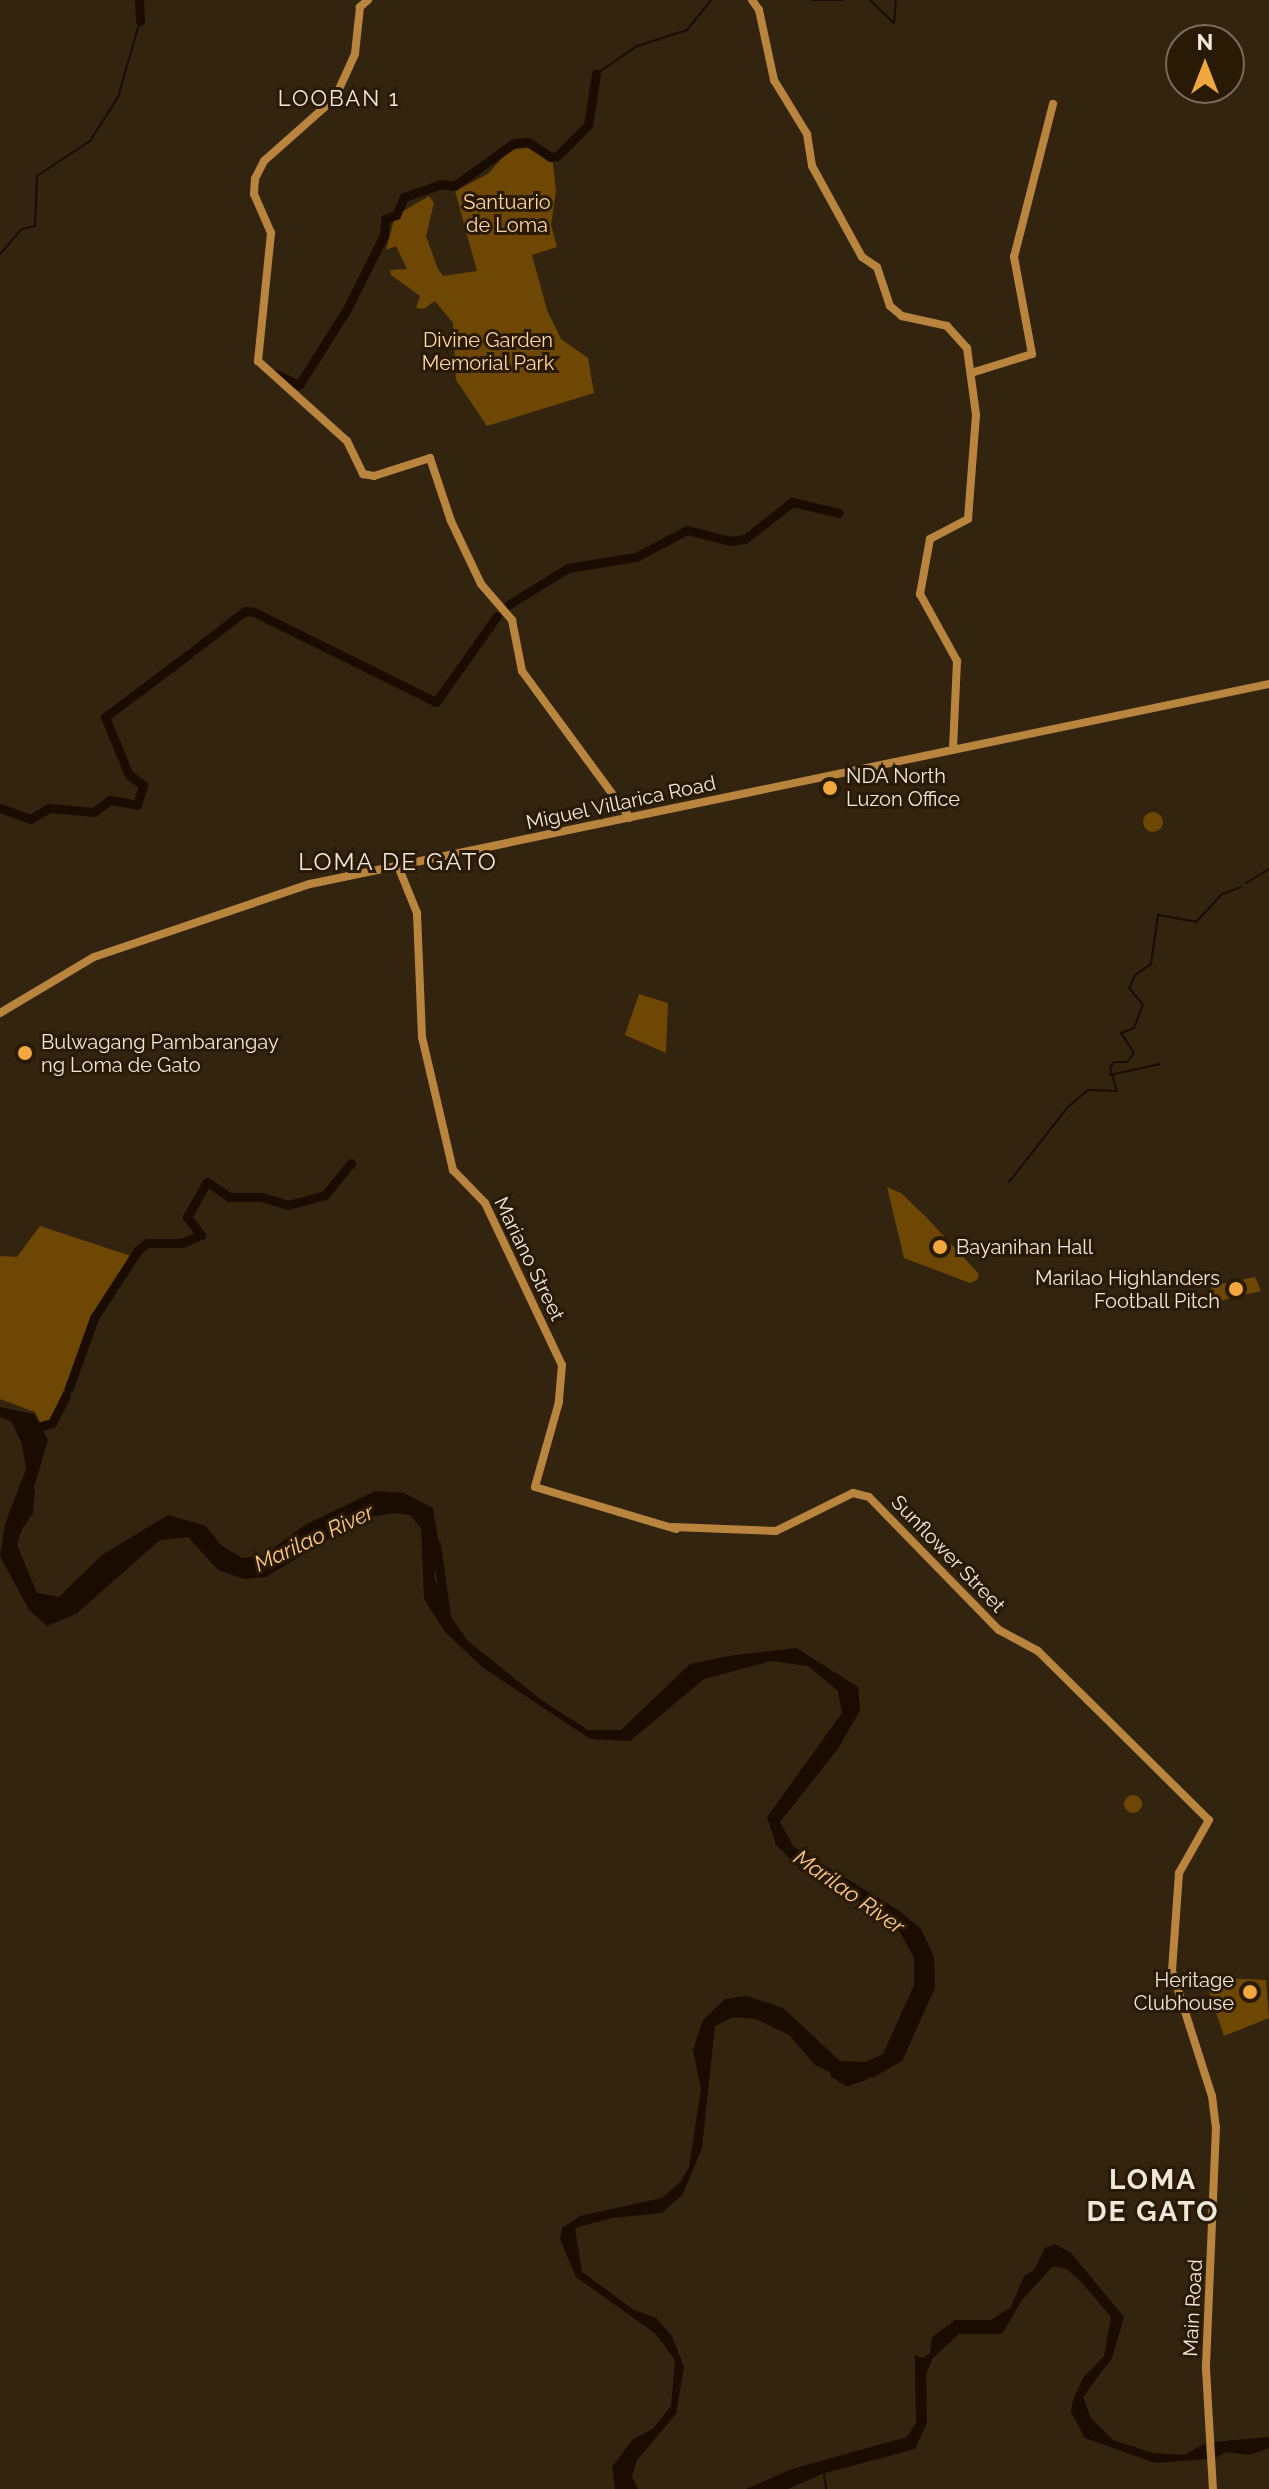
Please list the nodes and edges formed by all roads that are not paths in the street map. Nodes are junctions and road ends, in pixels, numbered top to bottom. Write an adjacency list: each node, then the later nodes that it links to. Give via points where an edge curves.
1 (368, 0): 7 (main road, via 360,7 355,54 335,98 306,129 272,153 255,179 254,194 271,233 258,361 347,441 363,474 374,476 430,458 451,521 481,584 512,620 522,671)
2 (752, 0): 4 (main road, via 759,10 774,80 807,134 812,166 862,257 877,267 890,306 902,316 947,326 967,348)
3 (1053, 104): 4 (main road, via 1014,257 1032,354)
4 (971, 373): 6 (main road, via 976,415 968,519 930,539 920,594 957,661)
5 (1269, 684): 6 (main road, Miguel Villarica Road)
6 (953, 748): 7 (main road, Miguel Villarica Road)
7 (630, 818): 8 (main road, Miguel Villarica Road)
8 (398, 866): 9 (main road, Miguel Villarica Road, via 278,893 105,953); 10 (main road, Mariano Street, via 417,913 422,1037 453,1170 485,1203 562,1365 559,1402)
9 (0, 1013)
10 (535, 1487): 11 (main road, Sunflower Street, via 696,1530 776,1531 853,1493 869,1497 999,1630 1038,1651)
11 (1209, 1820): 12 (main road, Main Road, via 1179,1873 1172,1971 1212,2096 1216,2127 1206,2369)
12 (1213, 2489)

